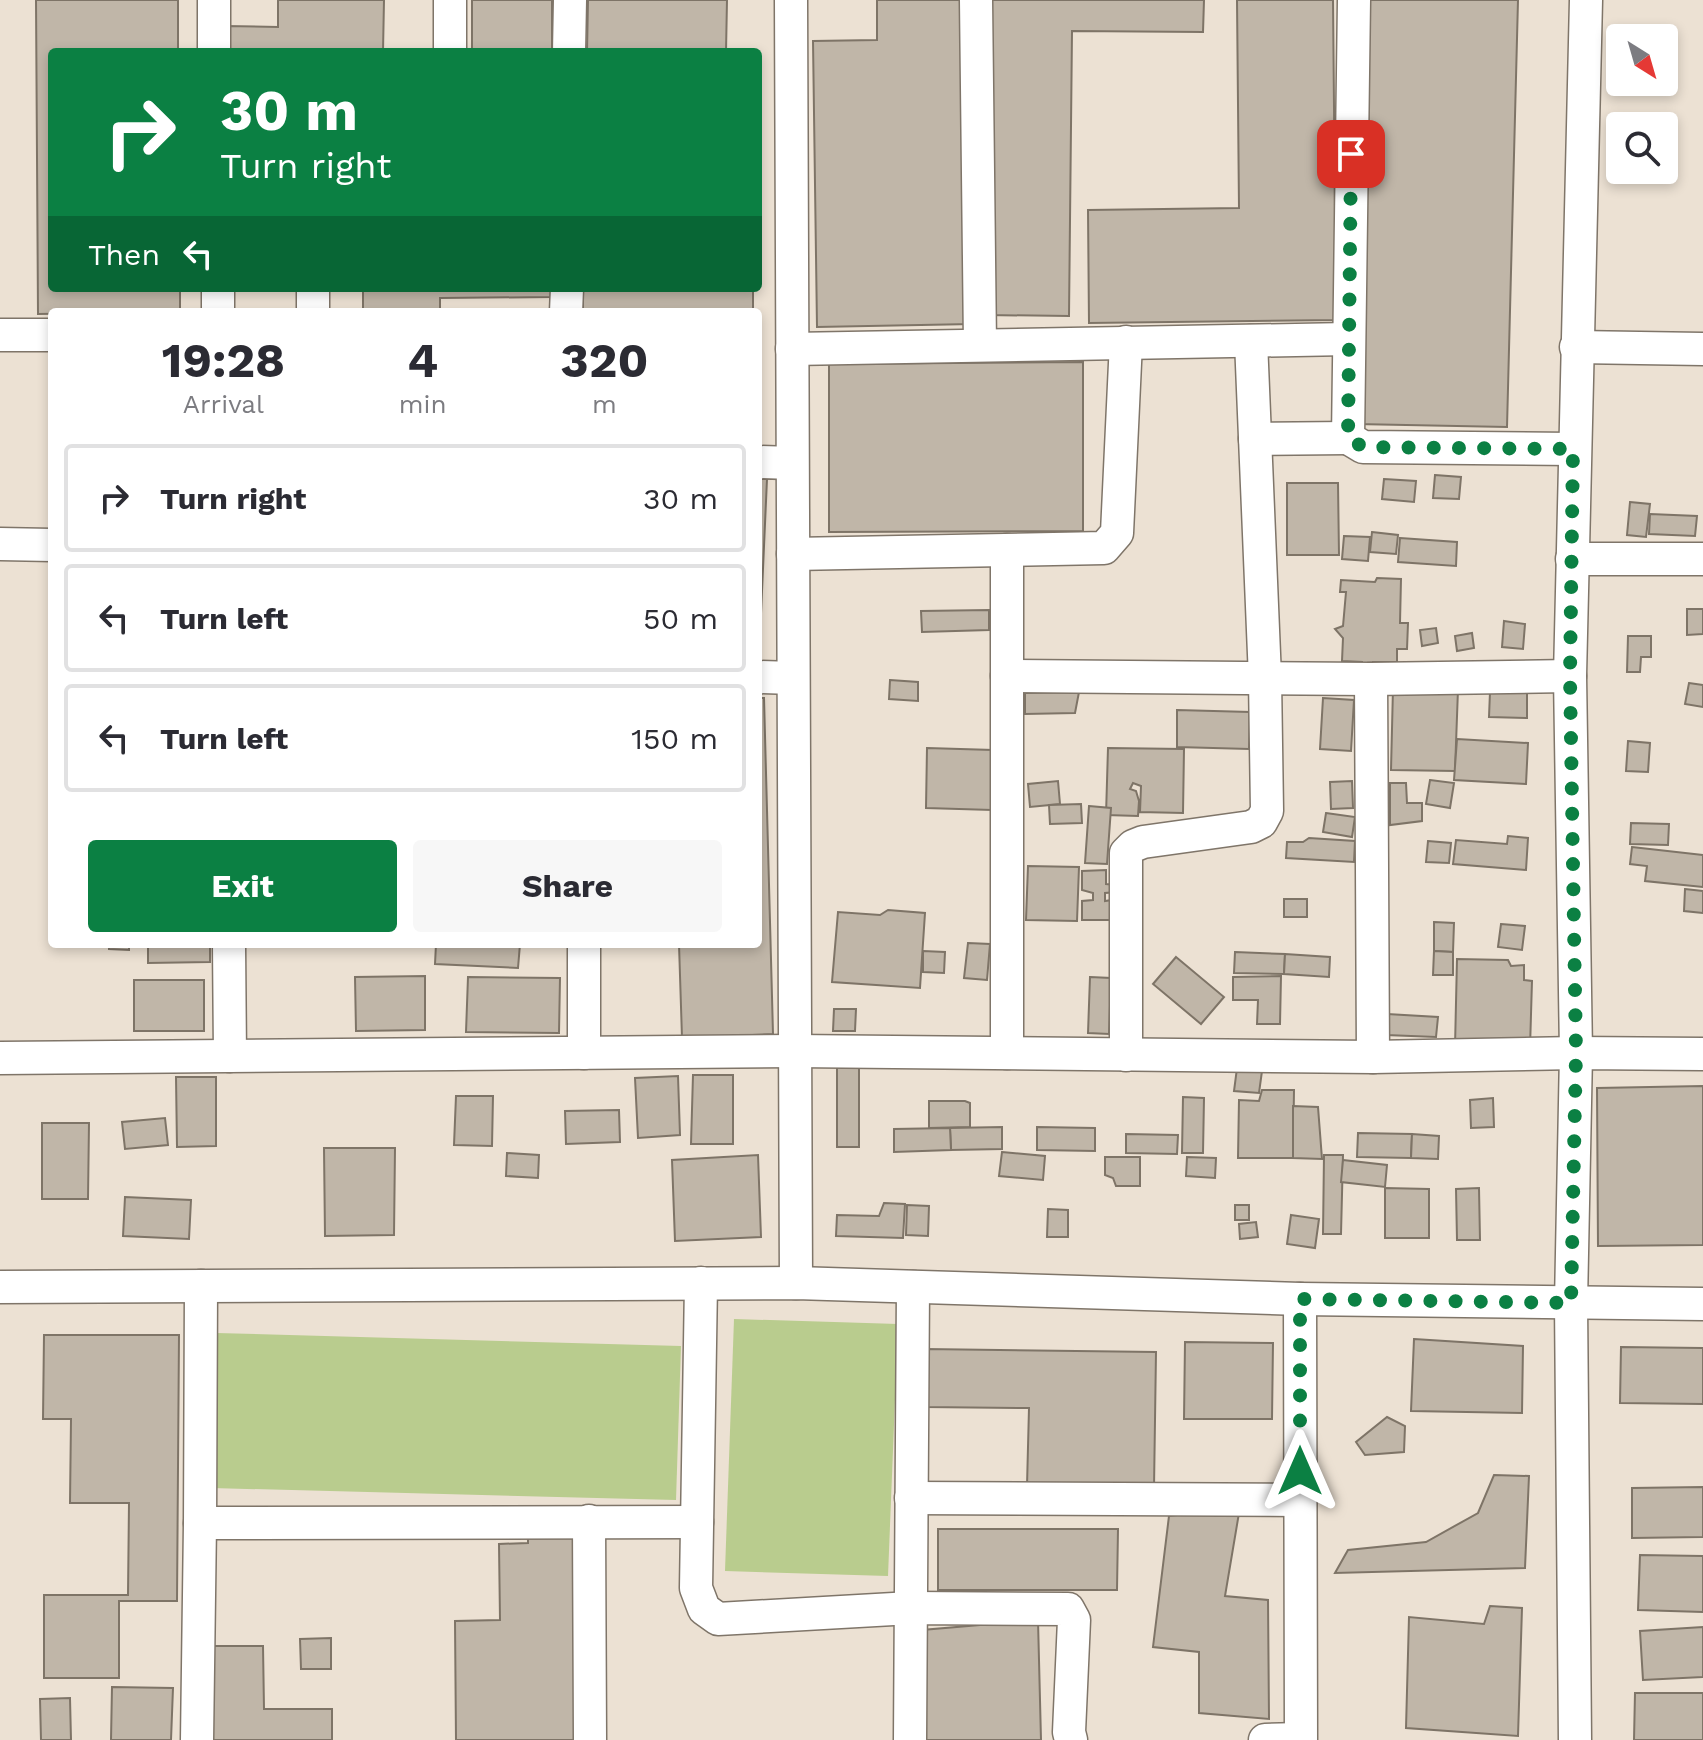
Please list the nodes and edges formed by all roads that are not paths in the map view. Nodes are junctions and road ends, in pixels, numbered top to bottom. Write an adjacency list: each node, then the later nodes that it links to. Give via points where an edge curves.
1 (214, 0): 8 (street)
2 (450, 0): 9 (street)
3 (570, 0): 10 (street)
4 (791, 0): 18 (street)
5 (976, 0): 16 (street)
6 (1354, 0): 13 (street)
7 (1586, 0): 17 (street)
8 (214, 48)
9 (450, 48)
10 (569, 48)
11 (0, 335): 12 (street)
12 (48, 335)
13 (1348, 339): 14 (street); 20 (street)
14 (1251, 341): 15 (street); 21 (street)
15 (1126, 342): 16 (street); 27 (street, via 1113,540 1104,548)
16 (980, 345): 18 (street)
17 (1576, 347): 19 (street); 22 (street)
18 (792, 349): 24 (street)
19 (1703, 349)
20 (1348, 438): 21 (street); 22 (street, via 1363,447)
21 (1255, 439): 35 (street)
22 (1573, 449): 29 (street)
23 (762, 462): 24 (street)
24 (792, 463): 28 (street)
25 (0, 544): 26 (street)
26 (48, 545)
27 (1007, 550): 28 (street); 31 (street)
28 (793, 554): 34 (street)
29 (1572, 559): 30 (street); 32 (street)
30 (1703, 559)
31 (1007, 676): 35 (street); 41 (street)
32 (1570, 676): 36 (street); 42 (street)
33 (762, 677): 34 (street)
34 (793, 678): 39 (street)
35 (1265, 678): 36 (street); 44 (street, via 1267,811 1261,822 1143,842 1126,853)
36 (1371, 679): 46 (street)
37 (229, 948): 45 (street)
38 (584, 948): 40 (street)
39 (795, 1051): 40 (street); 41 (street); 49 (street)
40 (584, 1053): 45 (street)
41 (1007, 1053): 44 (street)
42 (1576, 1053): 43 (street); 46 (street); 54 (street)
43 (1703, 1054)
44 (1126, 1055): 46 (street)
45 (230, 1056): 47 (street)
46 (1373, 1057)
47 (0, 1058)
48 (701, 1283): 49 (street); 50 (street); 59 (street)
49 (796, 1283): 52 (street)
50 (201, 1286): 51 (street); 60 (street)
51 (0, 1287)
52 (913, 1287): 53 (street); 56 (street)
53 (1300, 1299): 54 (street); 57 (street)
54 (1571, 1303): 55 (street); 68 (street)
55 (1703, 1304)
56 (911, 1498): 57 (street); 61 (street)
57 (1300, 1500): 67 (street)
58 (589, 1521): 59 (street); 60 (street); 63 (street)
59 (697, 1522): 61 (street, via 696,1588 704,1609 718,1619)
60 (200, 1523): 62 (street)
61 (911, 1608): 64 (street); 65 (street, via 1068,1609 1074,1620)
62 (197, 1740)
63 (590, 1740)
64 (910, 1740)
65 (1071, 1740)
66 (1265, 1740): 67 (street)
67 (1300, 1740)
68 (1575, 1740)

